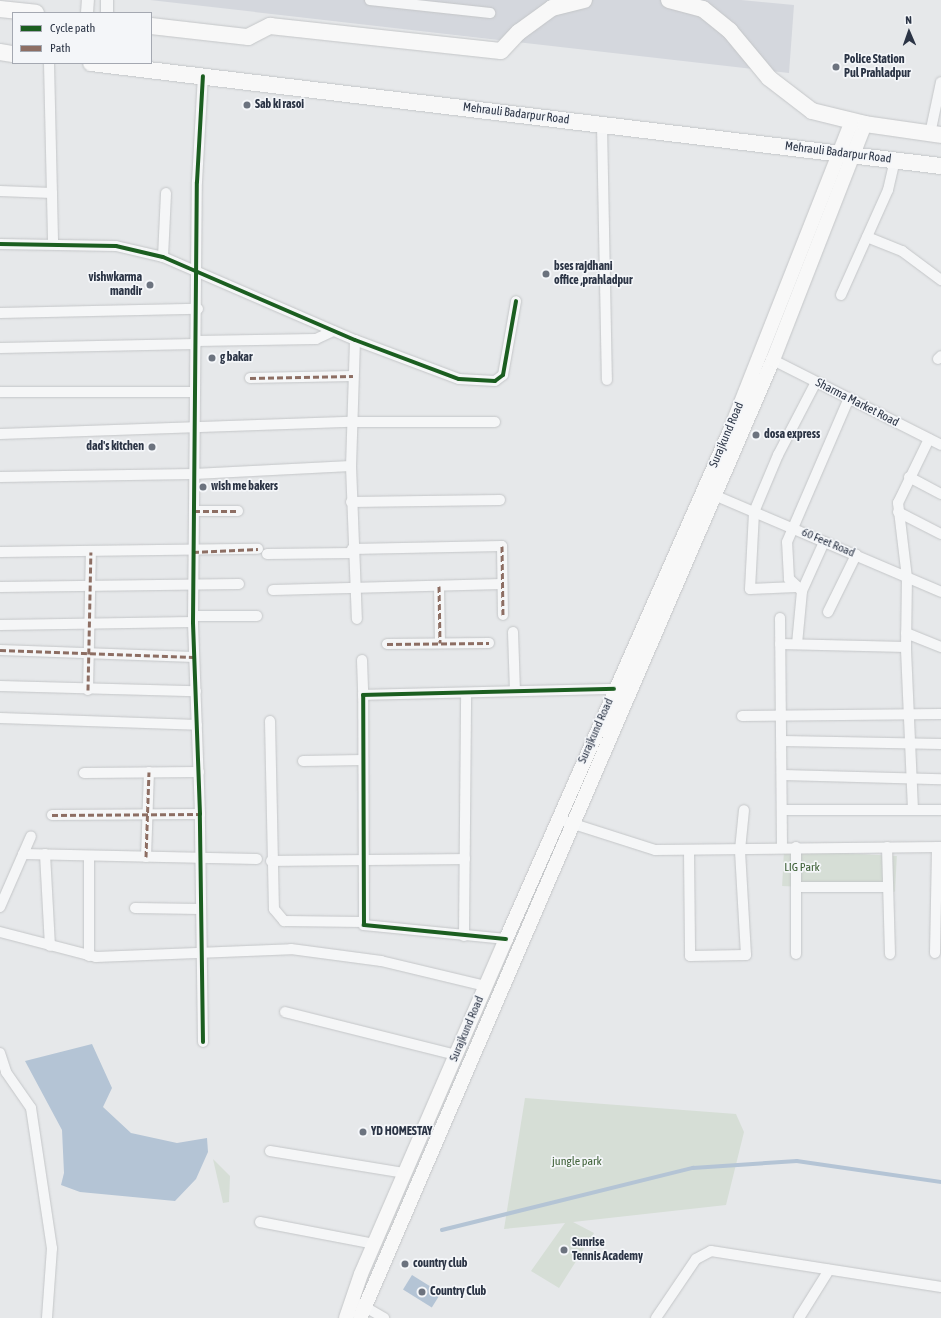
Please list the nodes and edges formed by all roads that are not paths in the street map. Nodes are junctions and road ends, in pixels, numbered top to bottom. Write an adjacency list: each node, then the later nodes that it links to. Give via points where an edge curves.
1 (88, 0): 8 (street)
2 (107, 0): 9 (street)
3 (370, 0): 10 (street)
4 (584, 0): 11 (main road, via 552,8 519,32 501,51 270,26 248,37)
5 (669, 0): 18 (main road, via 703,9 730,31 769,78 812,111)
6 (0, 9): 7 (main road)
7 (27, 12)
8 (87, 12)
9 (107, 12)
10 (490, 13)
11 (152, 26)
12 (0, 52): 13 (main road)
13 (12, 54)
14 (49, 64): 25 (street)
15 (100, 64): 16 (main road, Mehrauli Badarpur Road)
16 (203, 76): 19 (main road, Mehrauli Badarpur Road); 31 (street)
17 (941, 82): 20 (street)
18 (859, 123): 20 (main road); 21 (main road, Surajkund Road)
19 (602, 124): 21 (main road, Mehrauli Badarpur Road); 44 (street)
20 (935, 135)
21 (846, 154): 22 (main road, Mehrauli Badarpur Road); 41 (main road, Surajkund Road); 108 (main road, Surajkund Road, via 729,432)
22 (894, 160): 23 (main road, Mehrauli Badarpur Road); 27 (street, via 888,190)
23 (941, 166)
24 (0, 191): 25 (street)
25 (52, 193): 29 (street)
26 (166, 193): 30 (street)
27 (867, 237): 32 (street, via 902,251); 33 (street)
28 (0, 244): 29 (street)
29 (53, 244): 30 (street, via 123,247)
30 (163, 257): 31 (street)
31 (197, 274): 35 (street); 37 (street)
32 (941, 280)
33 (841, 295)
34 (516, 301): 38 (street, via 503,375 495,381 448,376)
35 (198, 309): 36 (street); 39 (street)
36 (0, 313)
37 (334, 331): 38 (street); 39 (street, via 316,339)
38 (354, 340): 42 (street)
39 (196, 342): 40 (street); 47 (street)
40 (0, 348)
41 (773, 360): 45 (street, Sharma Market Road); 60 (main road, Surajkund Road)
42 (353, 376): 43 (street); 49 (street)
43 (250, 378)
44 (607, 380)
45 (816, 382): 48 (street, Sharma Market Road); 65 (street, via 778,454)
46 (0, 392): 47 (street)
47 (194, 392): 51 (street)
48 (849, 398): 53 (street, Sharma Market Road); 67 (street)
49 (351, 422): 50 (street); 51 (street); 55 (street)
50 (495, 422)
51 (195, 426): 52 (street); 56 (street)
52 (0, 434)
53 (929, 439): 54 (street, Sharma Market Road); 58 (street)
54 (941, 445)
55 (351, 466): 56 (street); 62 (street)
56 (194, 474): 57 (street); 63 (street)
57 (0, 477)
58 (909, 477): 59 (street); 66 (street, via 901,493)
59 (941, 494)
60 (714, 495): 65 (street, 60 Feet Road); 140 (main road, Surajkund Road)
61 (500, 500): 62 (street)
62 (351, 502): 70 (street)
63 (194, 511): 64 (street); 73 (street)
64 (238, 511)
65 (754, 512): 67 (street, 60 Feet Road); 83 (street, via 750,589)
66 (898, 512): 68 (street); 75 (street)
67 (793, 528): 69 (street, 60 Feet Road); 83 (street, via 787,547 789,579)
68 (940, 531)
69 (824, 542): 74 (street, 60 Feet Road); 83 (street)
70 (353, 551): 73 (street); 77 (street, via 502,546); 82 (street)
71 (0, 552): 72 (street)
72 (91, 552): 73 (street); 79 (street)
73 (193, 552): 78 (street)
74 (856, 555): 75 (street, 60 Feet Road); 86 (street)
75 (907, 578): 85 (street, 60 Feet Road); 95 (street)
76 (239, 584): 78 (street)
77 (502, 584): 80 (street); 87 (street)
78 (194, 585): 79 (street); 90 (street)
79 (90, 586): 81 (street); 92 (street)
80 (440, 586): 82 (street); 96 (street)
81 (0, 587)
82 (355, 588): 84 (street); 91 (street)
83 (799, 589): 100 (street)
84 (273, 590)
85 (941, 592)
86 (828, 612)
87 (503, 615)
88 (257, 616): 90 (street)
89 (780, 618): 99 (street)
90 (193, 619): 92 (street); 105 (street)
91 (358, 619)
92 (88, 623): 93 (street); 104 (street)
93 (0, 625)
94 (513, 632): 110 (street)
95 (906, 633): 101 (street); 102 (street)
96 (440, 643): 97 (street); 98 (street)
97 (489, 643)
98 (387, 644)
99 (780, 644): 100 (street); 117 (street)
100 (797, 644): 101 (street)
101 (906, 647): 114 (street)
102 (941, 647)
103 (0, 650): 104 (street)
104 (88, 654): 105 (street); 109 (street)
105 (194, 657): 111 (street)
106 (362, 660): 113 (street)
107 (0, 686): 109 (street)
108 (614, 689): 110 (street); 139 (main road, Surajkund Road)
109 (88, 690): 111 (street)
110 (515, 691): 112 (street)
111 (196, 692): 120 (street)
112 (466, 693): 113 (street); 154 (street)
113 (363, 695): 124 (street)
114 (909, 714): 115 (street); 117 (street); 122 (street)
115 (941, 714)
116 (742, 716): 117 (street)
117 (782, 716): 121 (street)
118 (0, 718): 120 (street)
119 (270, 721): 155 (street)
120 (197, 725): 128 (street)
121 (783, 742): 122 (street); 129 (street)
122 (910, 744): 123 (street); 131 (street)
123 (941, 744)
124 (363, 760): 125 (street); 156 (street)
125 (303, 761)
126 (84, 772): 127 (street)
127 (149, 772): 128 (street); 138 (street)
128 (199, 772): 136 (street)
129 (784, 775): 131 (street); 133 (street)
130 (941, 779): 131 (street)
131 (912, 780): 134 (street)
132 (744, 810): 146 (street)
133 (784, 810): 134 (street); 142 (street)
134 (913, 810): 135 (street)
135 (941, 810)
136 (200, 814): 138 (street); 152 (street)
137 (52, 815): 138 (street)
138 (147, 816): 151 (street)
139 (558, 819): 140 (street); 165 (main road, Surajkund Road)
140 (572, 825): 147 (street, via 644,848); 183 (main road, Surajkund Road)
141 (31, 836): 148 (street)
142 (782, 847): 143 (street); 146 (street)
143 (796, 847): 144 (street); 157 (street)
144 (887, 847): 145 (street); 158 (street)
145 (939, 847): 167 (street)
146 (740, 850): 147 (street); 147 (street, via 746,955 690,956)
147 (689, 852)
148 (23, 854): 149 (street); 159 (street)
149 (45, 854): 150 (street); 166 (street)
150 (89, 856): 151 (street); 170 (street)
151 (146, 857): 152 (street)
152 (200, 859): 153 (street); 161 (street)
153 (257, 859)
154 (465, 859): 156 (street); 164 (street)
155 (271, 861): 156 (street); 162 (street, via 274,910 278,918)
156 (362, 861): 162 (street)
157 (796, 887): 158 (street); 168 (street)
158 (888, 887): 169 (street)
159 (0, 907)
160 (135, 908): 161 (street)
161 (200, 909): 171 (street)
162 (362, 922): 164 (street, via 367,928)
163 (0, 932): 166 (street)
164 (464, 936): 165 (street)
165 (506, 939): 172 (main road, Surajkund Road)
166 (50, 946): 170 (street)
167 (935, 953)
168 (796, 954)
169 (890, 954)
170 (90, 956): 171 (street)
171 (200, 956): 172 (street, via 291,949 381,961); 174 (street)
172 (486, 986): 176 (main road, Surajkund Road)
173 (285, 1012): 176 (street)
174 (203, 1042)
175 (0, 1053): 184 (street, via 6,1072 31,1108 52,1248)
176 (456, 1055): 178 (main road, Surajkund Road)
177 (270, 1151): 178 (street)
178 (405, 1173): 180 (main road, Surajkund Road)
179 (260, 1222): 180 (street)
180 (374, 1244): 183 (main road, Surajkund Road)
181 (829, 1270): 182 (street); 187 (street, via 704,1252); 188 (street)
182 (941, 1287)
183 (358, 1307): 185 (main road, Surajkund Road); 186 (street)
184 (47, 1318)
185 (346, 1318)
186 (384, 1318)
187 (656, 1318)
188 (799, 1318)

